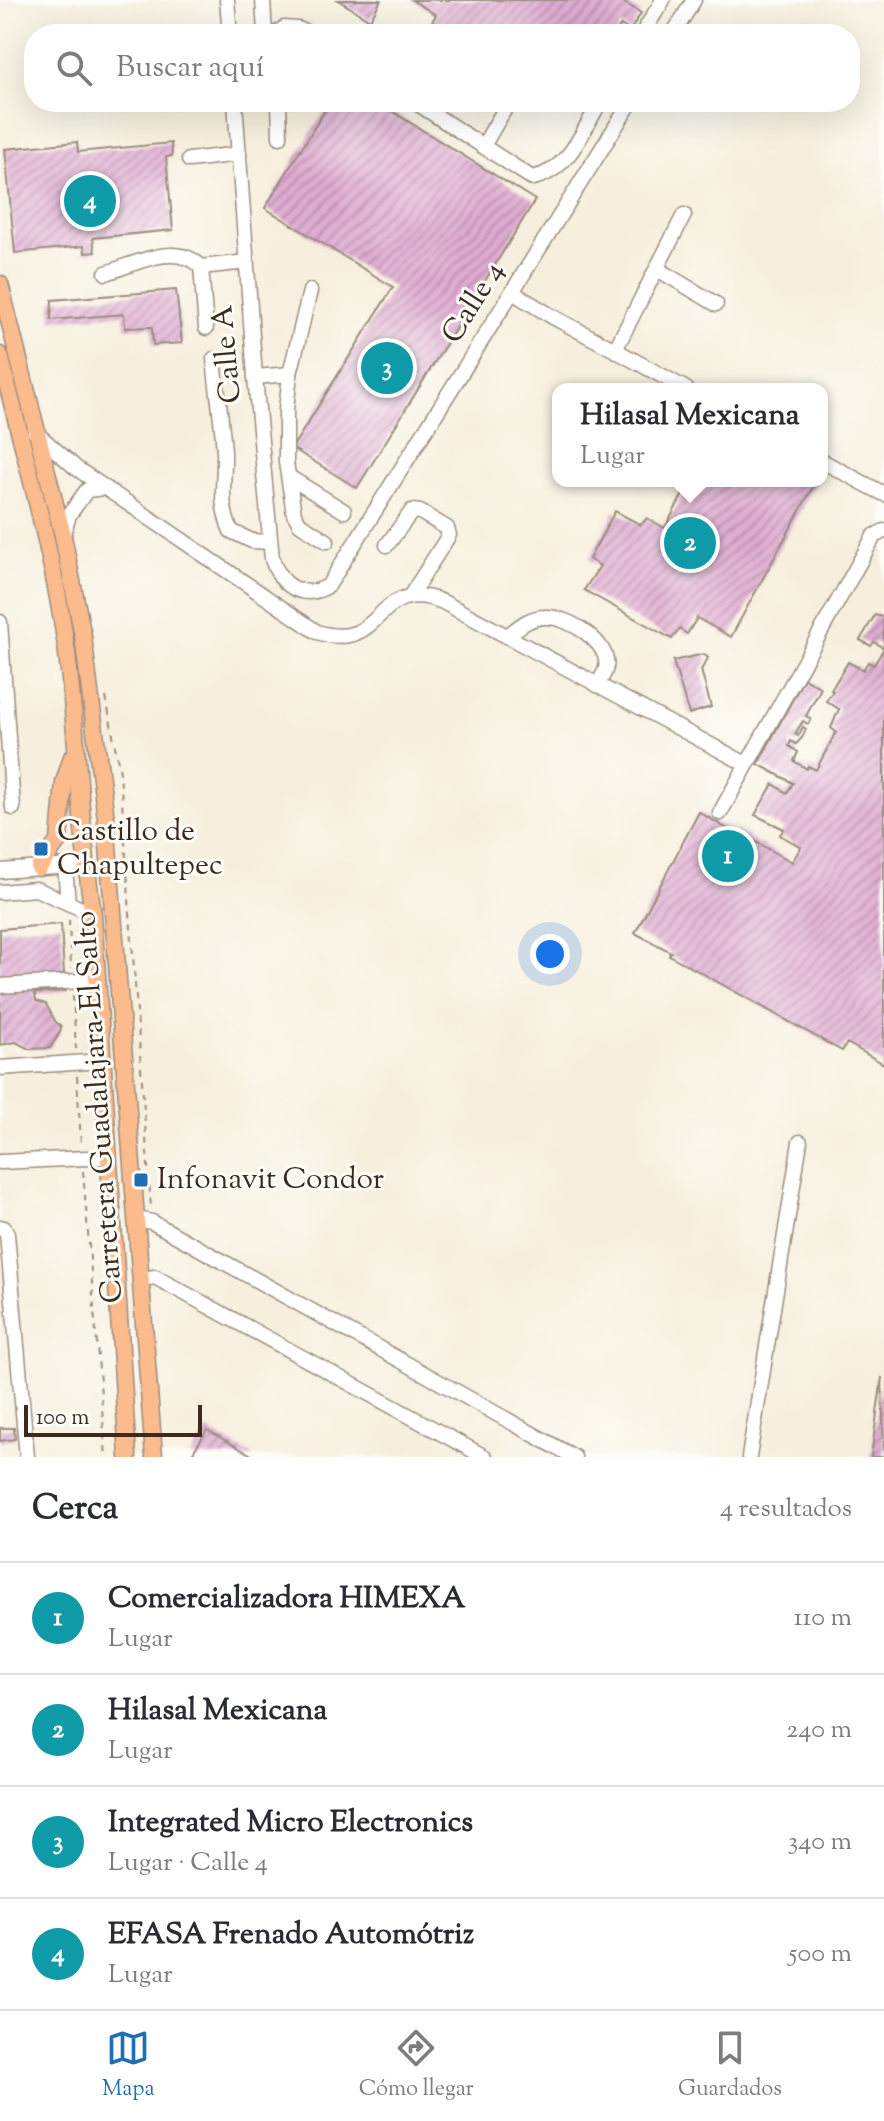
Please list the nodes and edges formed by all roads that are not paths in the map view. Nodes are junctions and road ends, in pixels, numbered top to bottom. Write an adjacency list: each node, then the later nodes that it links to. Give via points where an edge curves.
1 (227, 0): 5 (street)
2 (263, 0): 6 (street)
3 (663, 0): 7 (street)
4 (694, 0): 8 (street)
5 (229, 24)
6 (264, 24)
7 (648, 24)
8 (679, 24)
9 (236, 112): 17 (street, Calle A)
10 (279, 112): 15 (street)
11 (430, 112): 16 (street)
12 (503, 112): 16 (street)
13 (594, 112): 16 (street, via 561,167 547,176 532,178)
14 (625, 112): 26 (street, Calle 4)
15 (280, 137)
16 (483, 146)
17 (239, 154): 18 (street); 20 (street, Calle A)
18 (189, 160)
19 (684, 215): 22 (street)
20 (247, 262): 21 (street); 33 (street, Calle A)
21 (201, 267): 23 (street, via 187,255 169,254); 28 (street)
22 (657, 269): 27 (street); 29 (street)
23 (106, 273)
24 (0, 284): 35 (main road, Carretera Guadalajara-El Salto)
25 (310, 291): 32 (street)
26 (512, 292): 29 (street); 46 (street, Calle 4, via 328,586 319,592)
27 (716, 304)
28 (206, 328)
29 (615, 350): 34 (street)
30 (0, 355): 51 (main road, Carretera Guadalajara-El Salto, via 57,596)
31 (214, 359): 44 (street, via 224,515 231,531)
32 (290, 374): 33 (street); 37 (street)
33 (255, 377): 44 (street, Calle A)
34 (675, 383)
35 (35, 432): 38 (street); 42 (main road, Carretera Guadalajara-El Salto)
36 (828, 464): 39 (street)
37 (289, 477): 40 (street); 43 (street, via 294,514)
38 (104, 488): 42 (street, via 87,490 69,515); 47 (street, via 317,632 348,637 392,602)
39 (884, 494)
40 (344, 511)
41 (884, 531): 52 (street, via 874,536)
42 (63, 536): 69 (main road, Carretera Guadalajara-El Salto, via 83,636 106,819)
43 (327, 541)
44 (270, 542): 46 (street, Calle A, via 276,570)
45 (387, 545): 47 (street, via 412,511 447,528 449,535)
46 (299, 591)
47 (411, 595): 49 (street, via 443,602)
48 (0, 622): 53 (street)
49 (507, 636): 50 (street); 50 (street, via 528,620 547,616 581,628 604,650 606,667)
50 (597, 685): 52 (street)
51 (75, 748): 55 (main road, Carretera Guadalajara-El Salto); 57 (main road, via 64,782 59,840)
52 (746, 764): 54 (street)
53 (13, 808)
54 (720, 813)
55 (85, 865): 56 (street); 61 (main road, Carretera Guadalajara-El Salto)
56 (65, 867): 57 (street); 60 (street)
57 (39, 868): 58 (street)
58 (0, 871)
59 (0, 892): 60 (street, via 36,889)
60 (68, 903): 61 (street)
61 (93, 914): 62 (main road, Carretera Guadalajara-El Salto)
62 (97, 980): 63 (street); 64 (main road, Carretera Guadalajara-El Salto)
63 (0, 986)
64 (102, 1061): 65 (street); 67 (main road, Carretera Guadalajara-El Salto)
65 (0, 1068)
66 (800, 1142): 77 (street)
67 (109, 1157): 68 (street); 73 (main road, Carretera Guadalajara-El Salto)
68 (0, 1162)
69 (136, 1219): 71 (main road, Carretera Guadalajara-El Salto); 76 (street, via 152,1222)
70 (0, 1227): 72 (street, via 7,1234)
71 (141, 1279): 74 (main road, Carretera Guadalajara-El Salto); 75 (street, via 155,1277)
72 (27, 1457)
73 (128, 1457)
74 (154, 1457)
75 (485, 1457)
76 (574, 1457)
77 (749, 1457)

